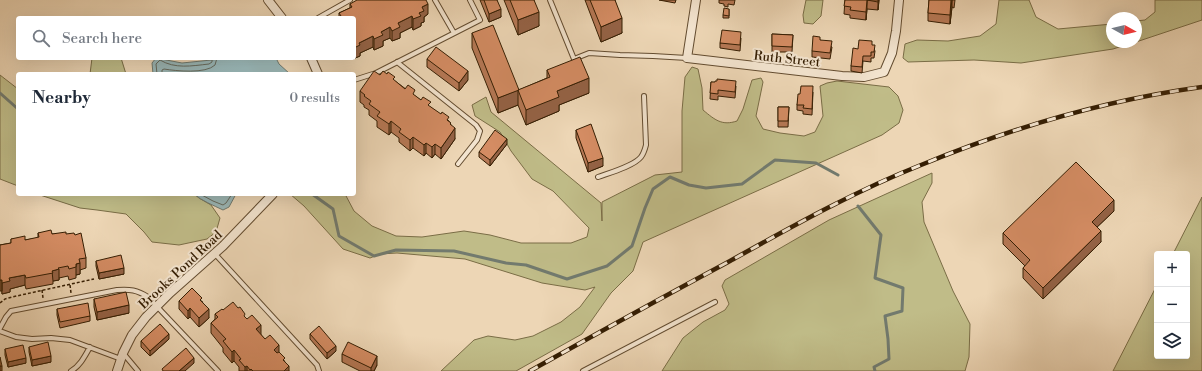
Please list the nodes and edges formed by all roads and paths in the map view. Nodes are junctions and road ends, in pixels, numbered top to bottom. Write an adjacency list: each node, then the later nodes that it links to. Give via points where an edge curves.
1 (268, 0): 8 (street)
2 (350, 0): 9 (lane)
3 (435, 0): 10 (lane)
4 (470, 0): 10 (lane, via 480,20)
5 (550, 0): 11 (lane, via 574,59 589,53)
6 (696, 0): 11 (street)
7 (899, 0): 11 (street, Ruth Street, via 892,53 884,72 864,77 842,76)
8 (280, 16)
9 (322, 16)
10 (454, 34): 13 (lane)
11 (687, 58)
12 (312, 60): 14 (street)
13 (397, 62): 15 (lane); 17 (lane, via 476,125 480,131 477,140)
14 (317, 72)
15 (356, 79)
16 (644, 96): 18 (lane, via 644,153 634,163)
17 (458, 164)
18 (598, 178)
19 (271, 196): 20 (street, Brooks Pond Road)
20 (215, 254): 24 (street, Brooks Pond Road); 32 (lane, via 317,365)
21 (94, 279): 23 (path, via 12,297)
22 (715, 302): 33 (lane)
23 (0, 303)
24 (157, 306): 25 (lane, via 140,292 117,290 11,311); 27 (street, Brooks Pond Road, via 132,335); 31 (lane)
25 (0, 330): 26 (lane, via 16,337 70,340)
26 (90, 347): 27 (lane); 28 (lane, via 85,357)
27 (122, 356): 29 (street, Brooks Pond Road); 30 (lane)
28 (71, 371)
29 (117, 371)
30 (138, 371)
31 (218, 371)
32 (319, 371)
33 (583, 371)

